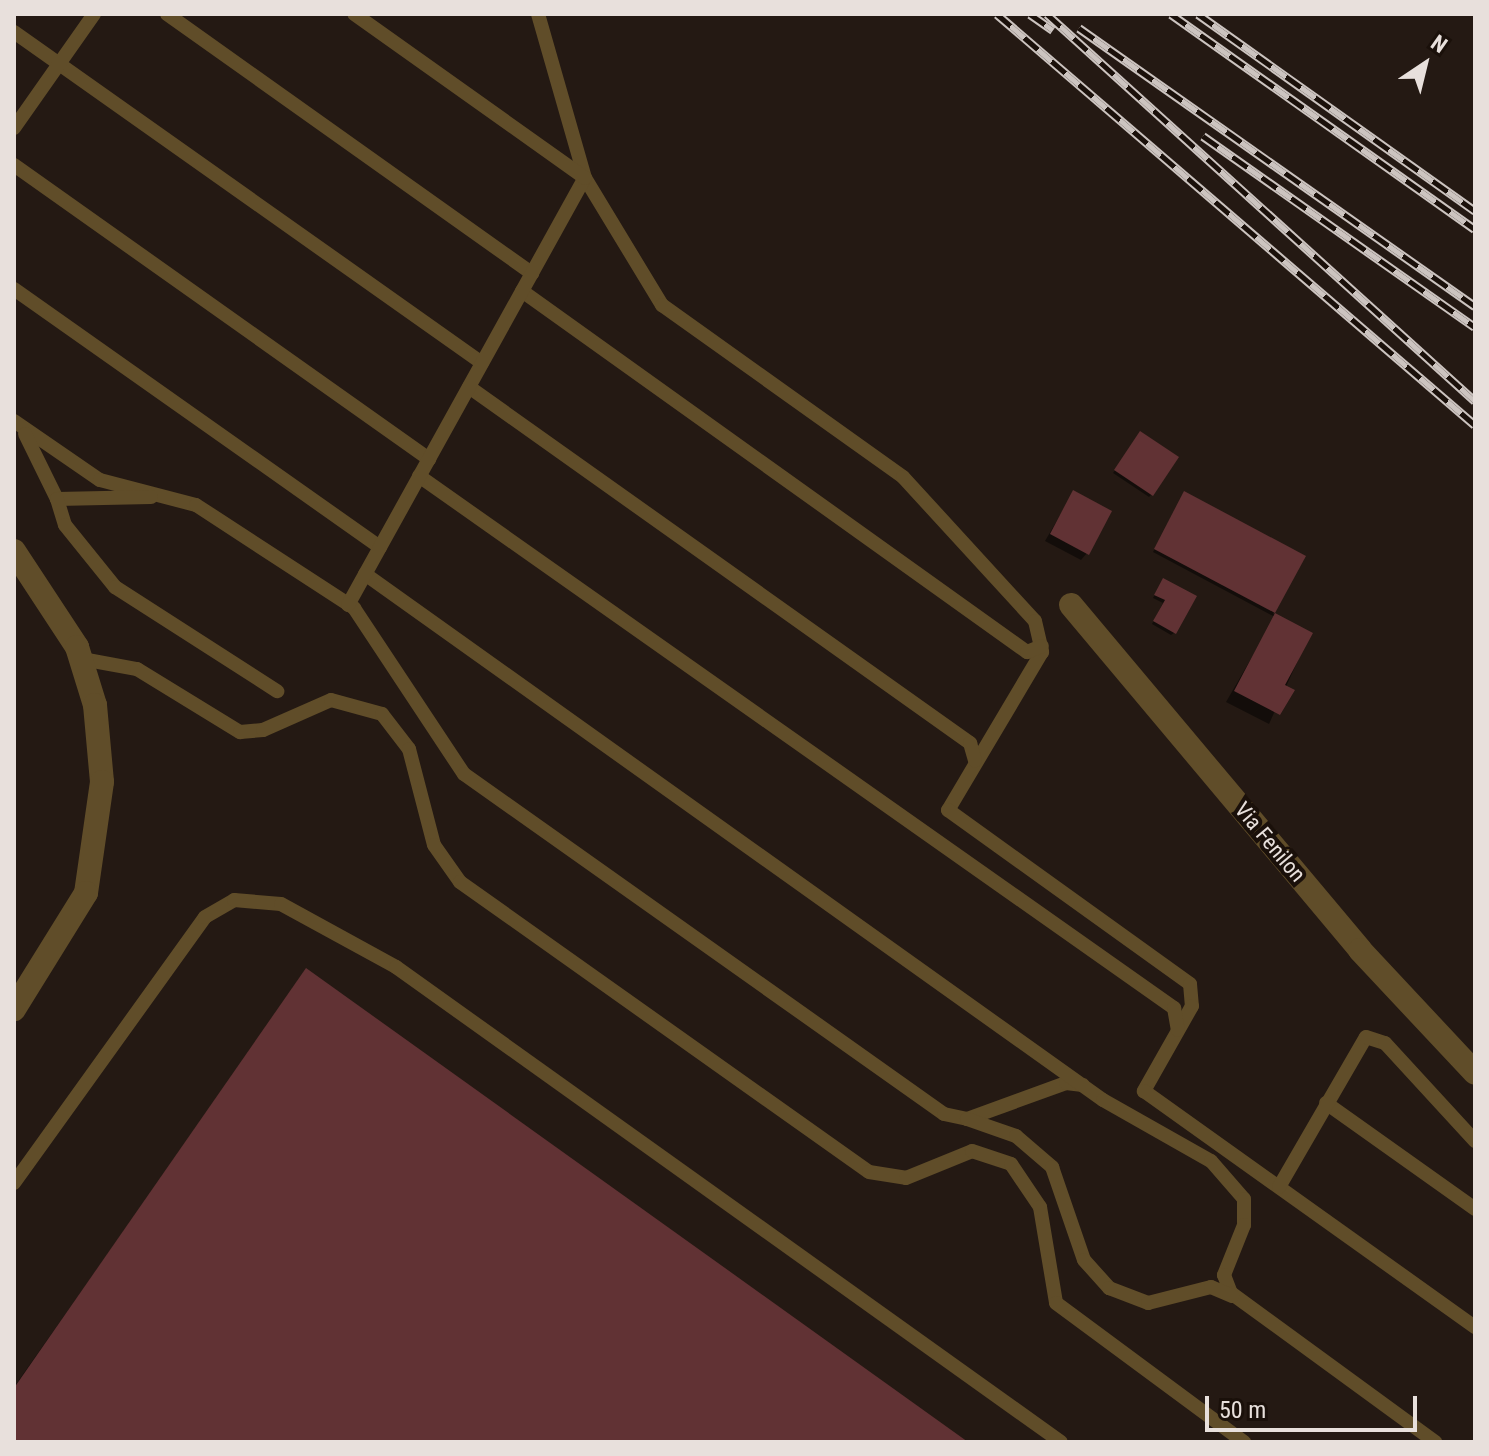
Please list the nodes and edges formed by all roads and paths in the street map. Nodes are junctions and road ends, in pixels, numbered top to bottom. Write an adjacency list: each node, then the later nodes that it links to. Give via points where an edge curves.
1 (94, 14): 6 (lane)
2 (167, 14): 10 (lane)
3 (354, 14): 9 (lane)
4 (538, 14): 9 (lane)
5 (14, 32): 6 (lane)
6 (59, 64): 7 (lane); 13 (lane)
7 (14, 128)
8 (14, 165): 16 (lane)
9 (585, 178): 10 (lane); 25 (lane, via 662,305 903,477 1035,621)
10 (532, 273): 12 (lane)
11 (14, 289): 20 (lane)
12 (522, 291): 13 (lane); 25 (lane, via 1027,652)
13 (482, 363): 14 (lane)
14 (469, 387): 16 (lane); 28 (lane, via 970,743)
15 (14, 421): 18 (lane, via 100,480); 19 (lane, via 46,467)
16 (429, 459): 17 (lane)
17 (419, 476): 20 (lane); 30 (lane, via 1174,1008)
18 (174, 497): 19 (lane); 23 (lane)
19 (57, 499): 27 (lane, via 65,525 115,587)
20 (380, 547): 22 (lane)
21 (14, 551): 26 (street, via 60,613)
22 (365, 574): 23 (lane); 32 (lane)
23 (348, 605): 36 (lane, via 366,619 464,774 944,1114)
24 (1071, 605): 31 (street, Via Fenilon, via 1360,950)
25 (1042, 646): 28 (lane)
26 (82, 659): 29 (street, via 101,742 93,872 75,919); 45 (lane, via 137,669 240,732 263,730 331,700 382,714 409,749 434,845 460,882 869,1172 906,1178 972,1151 1011,1164 1040,1207 1047,1283 1056,1303)
27 (277, 691)
28 (975, 760): 30 (lane, via 950,798 951,815 1184,978 1194,998)
29 (14, 1009)
30 (1178, 1030): 33 (lane)
31 (1475, 1073)
32 (1086, 1087): 35 (lane); 36 (lane, via 1066,1083)
33 (1144, 1091): 35 (lane); 39 (lane)
34 (1326, 1103): 37 (lane, via 1361,1040 1379,1038); 39 (lane); 40 (lane)
35 (1130, 1115): 41 (lane, via 1187,1144 1236,1186 1244,1225 1224,1275)
36 (967, 1119): 41 (lane, via 1016,1136 1052,1167 1084,1260 1109,1288 1148,1303 1211,1287)
37 (1475, 1141)
38 (14, 1183): 44 (lane, via 205,917 234,900 262,899 363,945)
39 (1279, 1187): 42 (lane)
40 (1475, 1209)
41 (1239, 1301): 43 (lane)
42 (1475, 1327)
43 (1433, 1441)
44 (1061, 1442)
45 (1244, 1442)

